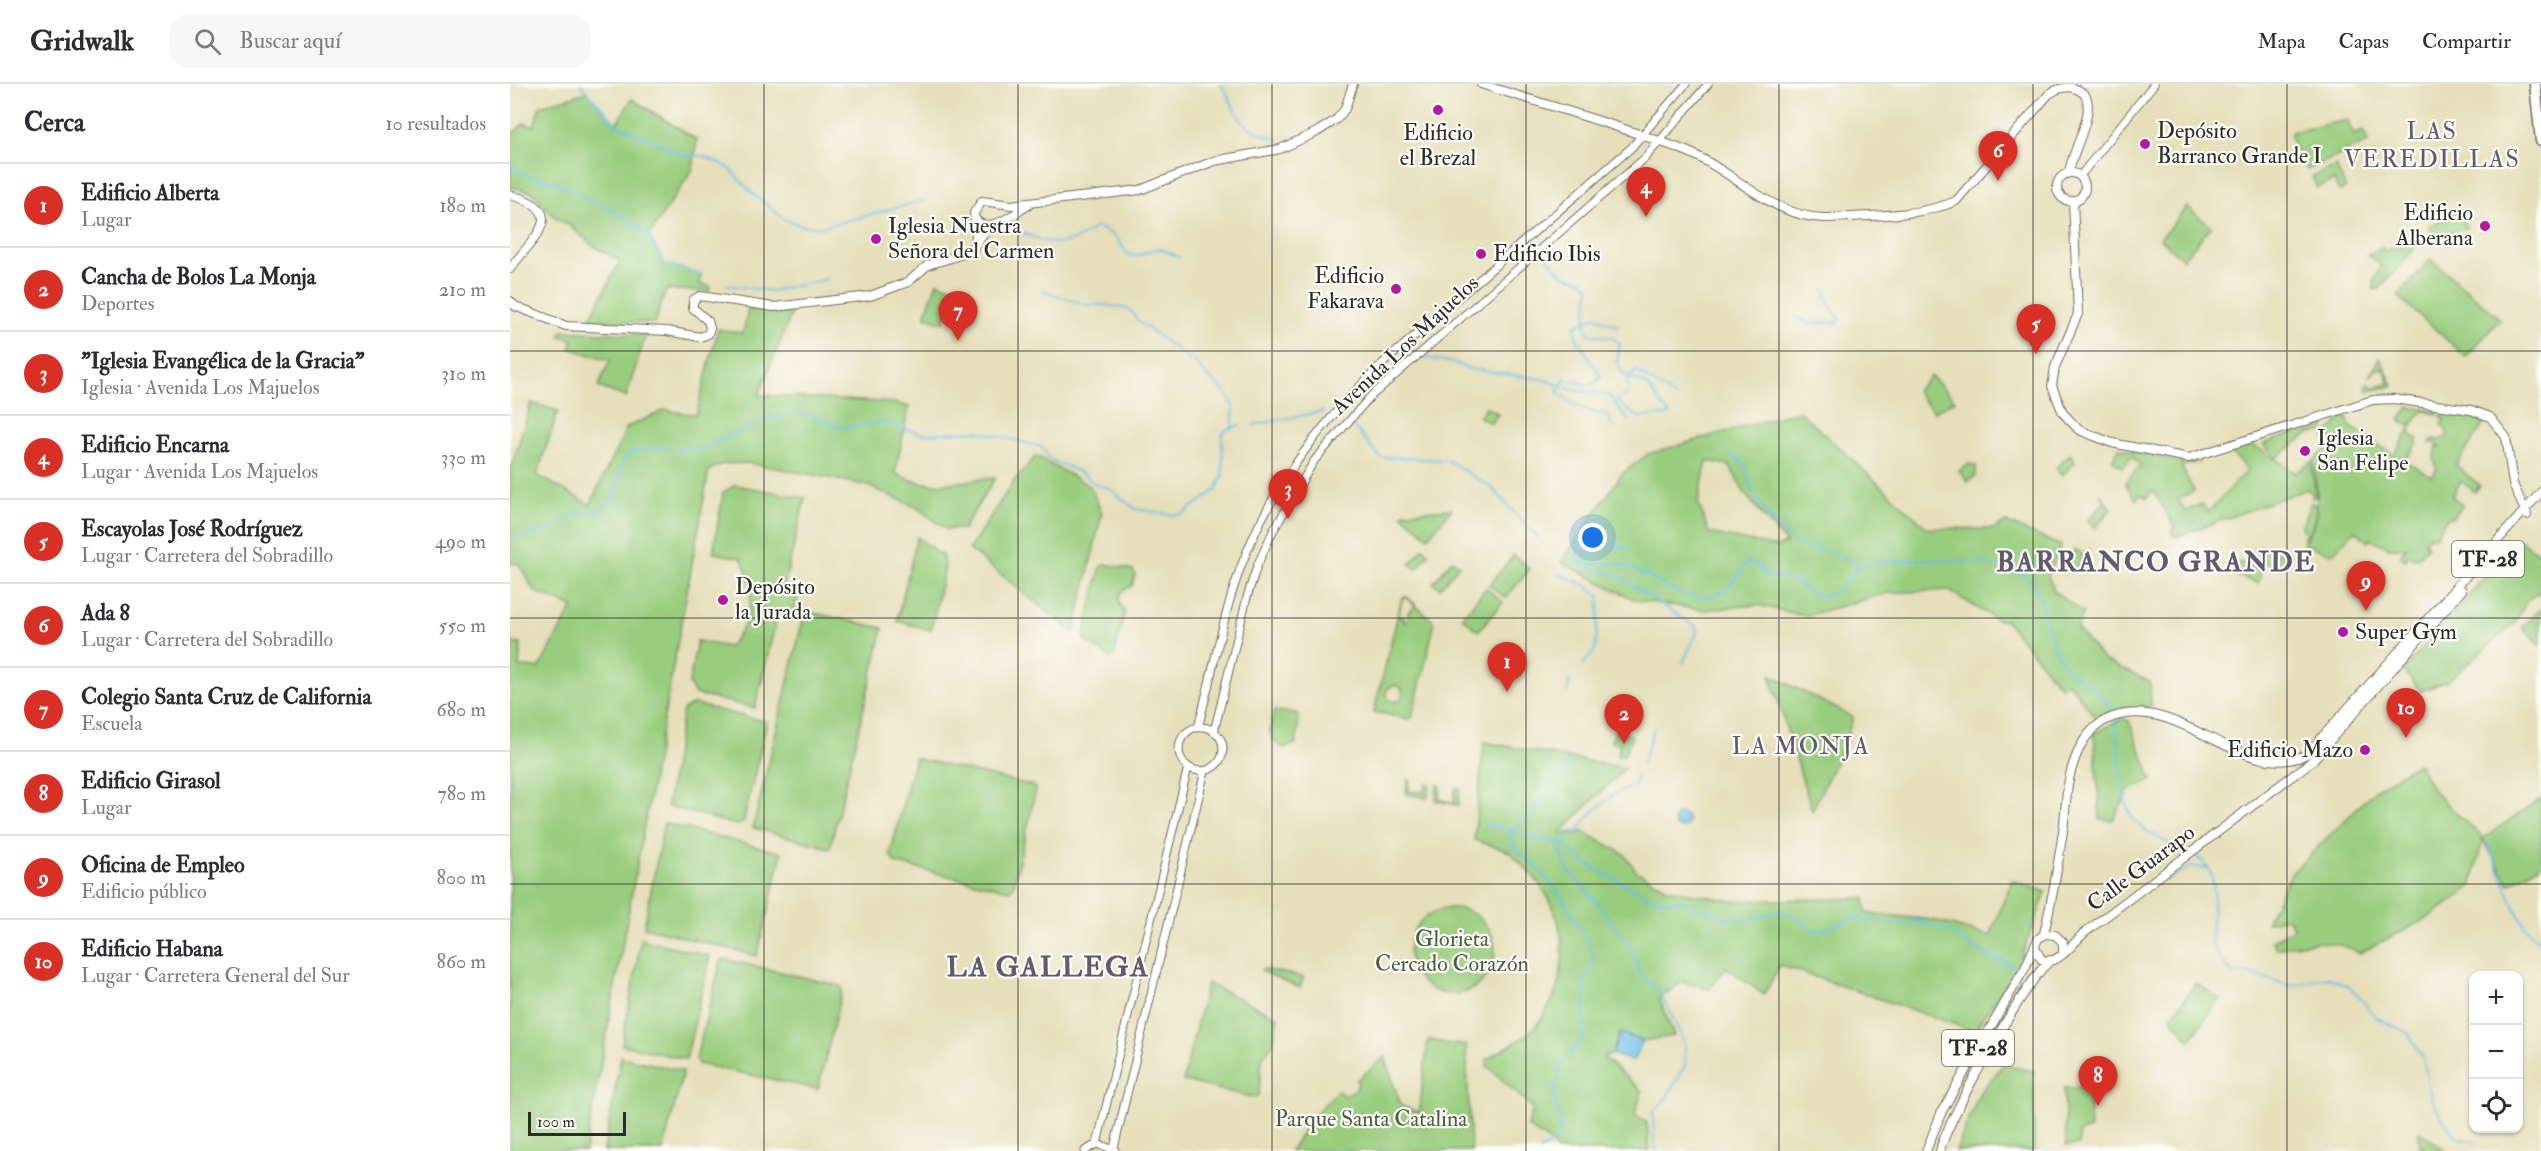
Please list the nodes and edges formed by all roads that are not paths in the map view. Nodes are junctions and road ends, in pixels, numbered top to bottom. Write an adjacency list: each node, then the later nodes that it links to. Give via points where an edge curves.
1 (1353, 84): 15 (main road, via 1345,109 1337,118 1280,149 1214,161 1140,190)
2 (1481, 84): 7 (main road)
3 (1686, 84): 7 (street, Avenida Los Majuelos)
4 (1708, 84): 9 (street, Avenida Los Majuelos)
5 (2154, 84): 11 (street)
6 (2535, 84): 8 (highway)
7 (1642, 137): 9 (main road); 22 (street, Avenida Los Majuelos)
8 (2541, 141)
9 (1660, 143): 10 (main road, via 1708,161 1785,210 1800,215 1824,218 1914,210 1956,201 2049,94 2071,87 2085,95 2089,109); 23 (street, Avenida Los Majuelos)
10 (2069, 172): 11 (main road); 13 (main road, via 2058,180 2057,192 2061,198)
11 (2080, 176): 13 (main road, via 2084,192)
12 (510, 195): 20 (main road, via 535,205 542,227)
13 (2073, 201): 26 (main road, via 2078,314 2055,367 2052,386 2063,413 2079,430 2112,443 2189,458 2373,400 2394,399 2472,410 2495,421 2506,437 2513,484)
14 (996, 203): 15 (main road); 16 (main road, via 987,200 978,204); 17 (main road, via 1000,210)
15 (1031, 204): 17 (main road)
16 (975, 219): 18 (main road, via 982,226); 19 (main road)
17 (998, 220): 18 (main road)
18 (990, 226): 19 (main road)
19 (973, 249): 21 (main road, via 928,266 899,286 850,299 774,307 700,296 693,300 693,308 708,321 710,328 700,338 667,331 566,326)
20 (510, 269)
21 (510, 301)
22 (1417, 333): 23 (street); 27 (street, Avenida Los Majuelos, via 1344,400 1316,433 1264,515 1232,591)
23 (1428, 344): 28 (street, Avenida Los Majuelos, via 1370,397 1302,478 1272,533 1246,597)
24 (2541, 492): 26 (main road, TF-28)
25 (2541, 500): 26 (main road, TF-28)
26 (2526, 513): 31 (main road, TF-28, via 2307,754 2287,761 2268,760 2149,713 2124,714 2098,724 2083,741 2074,761); 33 (main road, Calle Guarapo / TF-28, via 2312,762)
27 (1198, 728): 28 (street); 29 (street, via 1184,736 1180,744 1180,754)
28 (1214, 732): 30 (street, via 1223,744 1223,753 1218,764)
29 (1188, 767): 30 (street); 35 (street)
30 (1205, 771): 36 (street)
31 (2044, 934): 32 (main road, TF-28); 33 (main road, via 2059,936)
32 (2035, 948): 34 (main road, via 2038,956); 38 (main road, TF-28, via 1942,1111)
33 (2063, 951): 34 (main road, TF-28)
34 (2049, 962): 39 (main road, TF-28, via 2032,981 1987,1056 1947,1130)
35 (1096, 1144): 36 (street); 37 (street)
36 (1115, 1150)
37 (1085, 1151)
38 (1926, 1151)
39 (1940, 1151)

